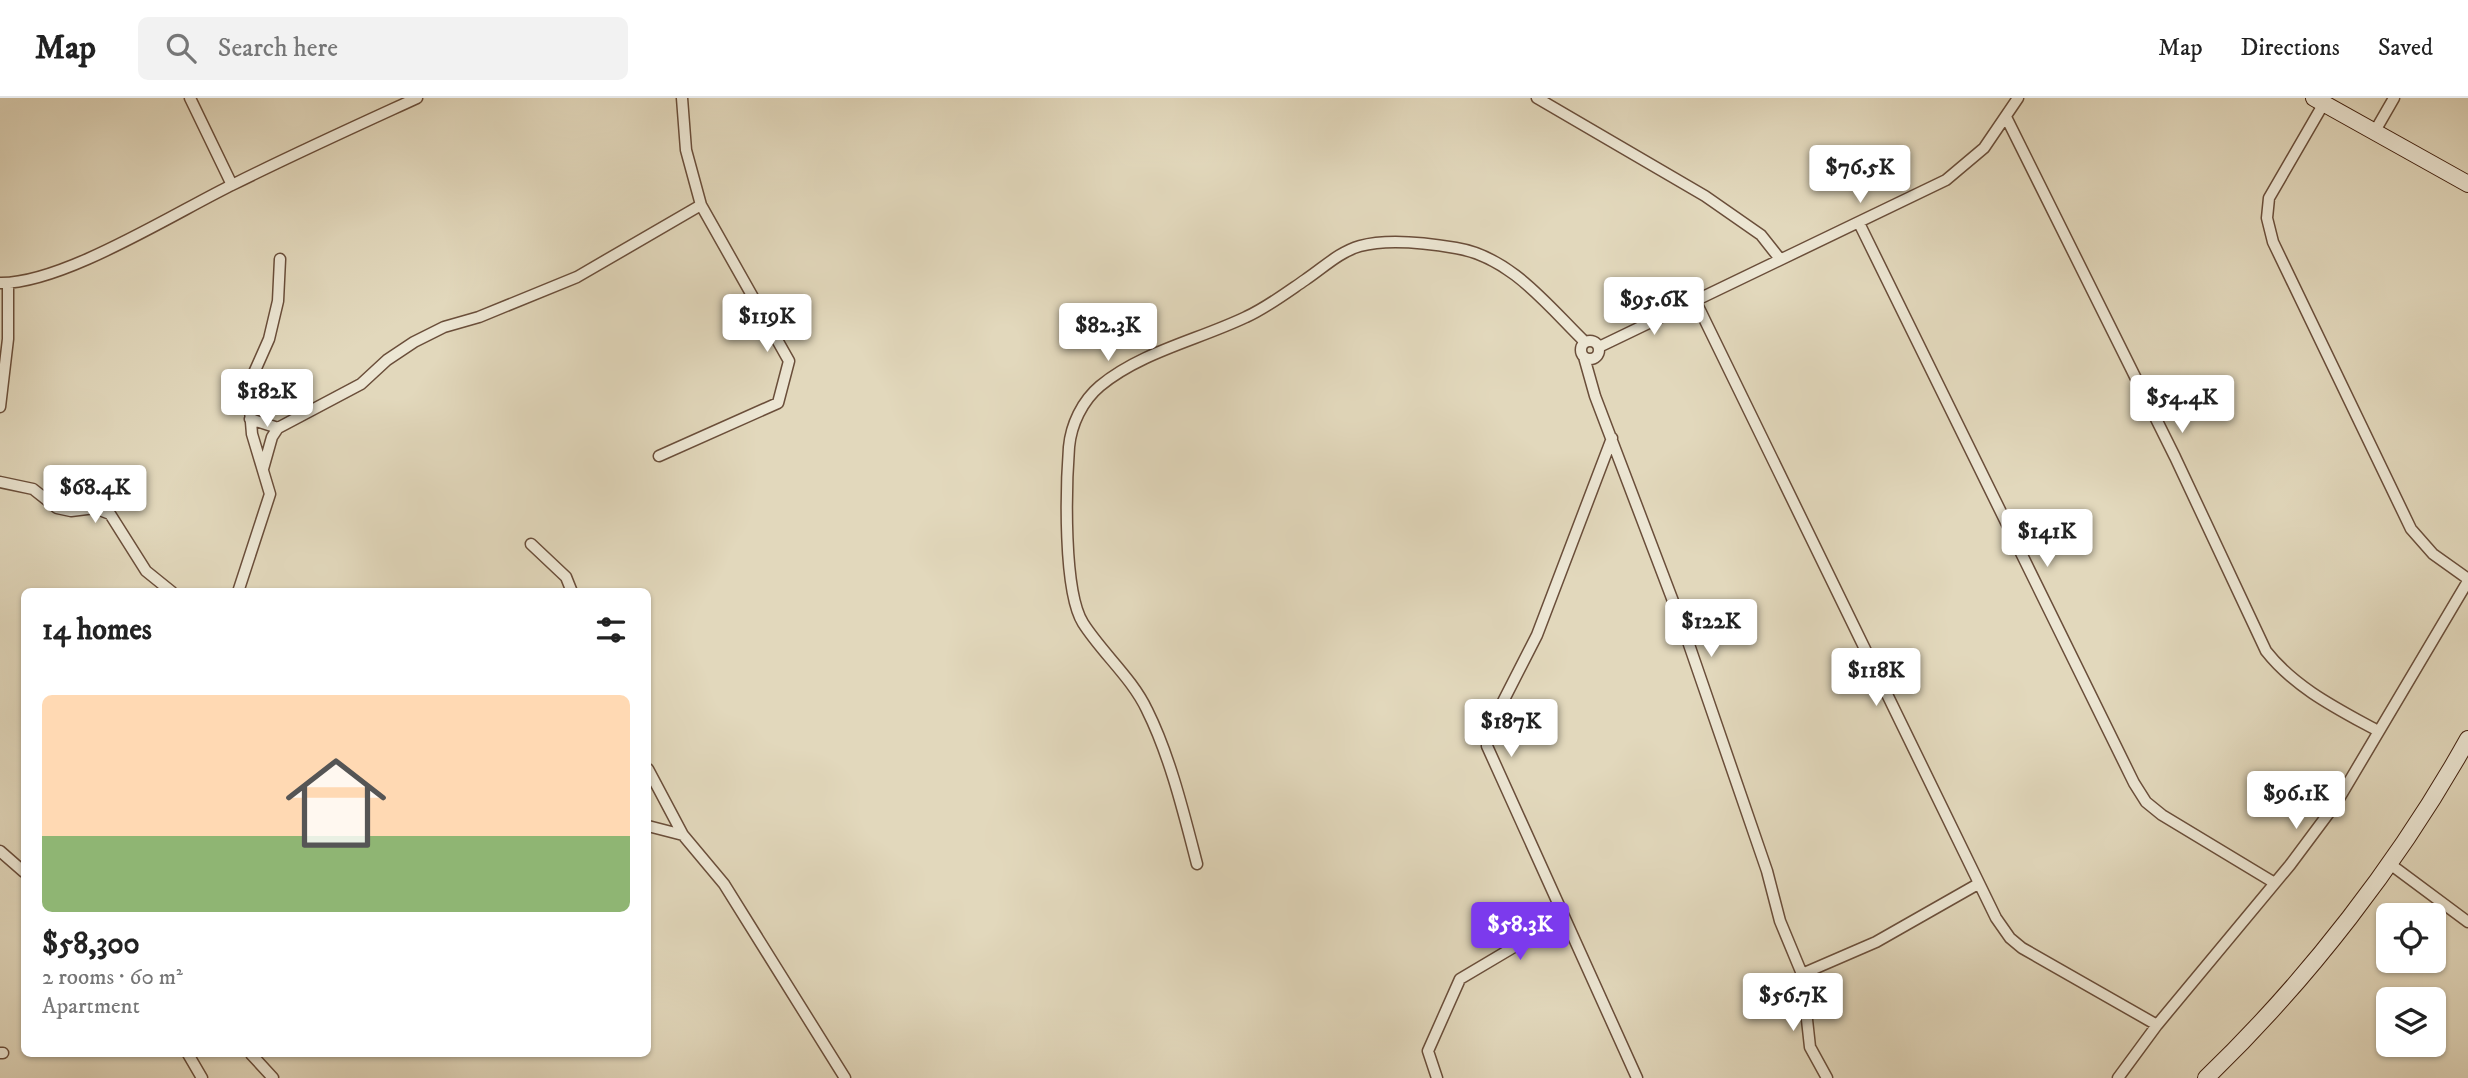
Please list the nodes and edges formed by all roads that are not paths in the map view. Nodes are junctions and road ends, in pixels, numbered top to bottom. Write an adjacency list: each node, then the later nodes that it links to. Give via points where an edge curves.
1 (190, 98): 11 (street)
2 (417, 98): 11 (street)
3 (682, 98): 12 (street, via 686,150)
4 (1537, 98): 15 (street, via 1705,196 1761,235)
5 (2018, 98): 8 (street)
6 (2394, 98): 9 (street)
7 (2319, 101): 9 (street); 29 (street, via 2269,198 2267,218 2273,242 2411,529 2433,554)
8 (2007, 118): 13 (street, via 1964,167 1946,180); 33 (street, via 2266,652 2301,686)
9 (2375, 131): 10 (street)
10 (2468, 184)
11 (232, 185): 16 (street, via 104,250 37,277)
12 (701, 205): 23 (street, via 577,277 414,342 360,384); 25 (street, via 789,361 778,403)
13 (1859, 223): 15 (street); 42 (street, via 2134,783 2162,815)
14 (280, 259): 22 (street, via 278,301 269,339 253,375)
15 (1780, 259): 17 (street)
16 (4, 283): 21 (street, via 8,339)
17 (1695, 300): 19 (street); 43 (street)
18 (1585, 342): 19 (street, via 1594,341); 20 (street, via 1581,348); 39 (street, via 1528,285 1481,254 1374,242 1341,254 1247,317 1154,354 1099,387 1080,410 1069,449 1068,548 1081,621 1147,709)
19 (1599, 347): 20 (street, via 1597,356)
20 (1584, 357): 24 (street)
21 (0, 407)
22 (250, 419): 23 (street); 26 (street)
23 (278, 428): 26 (street)
24 (1612, 438): 45 (street, via 1537,635 1489,731 1487,746); 46 (street, via 1689,642)
25 (659, 456)
26 (262, 469): 31 (street, via 270,494)
27 (0, 482): 30 (street, via 33,489 57,509 95,508 110,514 146,571)
28 (531, 544): 32 (street, via 566,577)
29 (2468, 580): 33 (street)
30 (167, 588)
31 (239, 588)
32 (570, 588)
33 (2378, 731): 42 (street, via 2337,802)
34 (2468, 739): 40 (street)
35 (651, 775): 37 (street)
36 (651, 827): 37 (street)
37 (683, 835): 52 (street, via 724,884)
38 (0, 852): 41 (street)
39 (1197, 864)
40 (2390, 864): 44 (street); 57 (street, via 2295,982)
41 (21, 870)
42 (2273, 882): 47 (street)
43 (1978, 884): 46 (street, via 1876,942); 47 (street, via 2010,938 2022,948)
44 (2468, 922)
45 (1567, 923): 53 (street, via 1524,941 1460,979 1428,1051); 54 (street)
46 (1802, 974): 55 (street, via 1810,1047)
47 (2157, 1025): 56 (street)
48 (190, 1057): 50 (street)
49 (254, 1057): 51 (street)
50 (202, 1078)
51 (273, 1078)
52 (845, 1078)
53 (1437, 1078)
54 (1637, 1078)
55 (1827, 1078)
56 (2118, 1078)
57 (2206, 1078)

